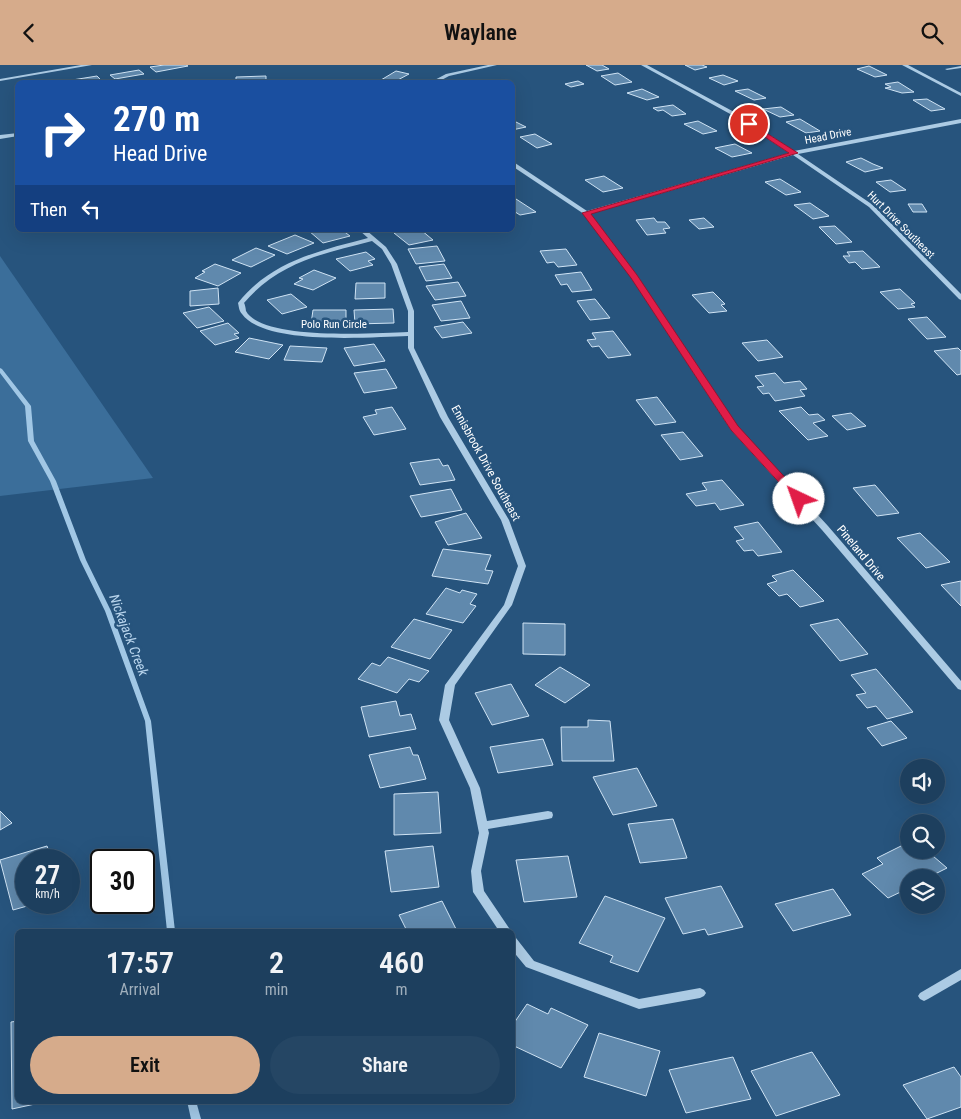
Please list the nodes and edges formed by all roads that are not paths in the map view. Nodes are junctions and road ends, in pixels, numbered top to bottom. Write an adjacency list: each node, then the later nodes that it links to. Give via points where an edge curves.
1 (90, 65): 7 (street)
2 (495, 65): 8 (street)
3 (643, 65): 13 (street, Hurt Drive Southeast, via 734,114)
4 (904, 65): 9 (street)
5 (961, 67): 6 (street)
6 (947, 69)
7 (0, 80)
8 (437, 80)
9 (961, 95)
10 (961, 121): 13 (street, Head Drive)
11 (15, 134): 12 (street)
12 (0, 137)
13 (794, 153): 15 (street, Head Drive); 18 (street, Hurt Drive Southeast, via 871,206)
14 (515, 165): 15 (street, Pineland Drive)
15 (586, 213): 20 (street, Pineland Drive, via 634,276 734,427)
16 (364, 232): 17 (street, Ennisbrook Drive Southeast)
17 (372, 239): 19 (street, Ennisbrook Drive Southeast, via 384,248 394,264 411,311); 19 (street, Polo Run Circle, via 309,257 261,281 241,303 244,314 266,328 302,335)
18 (961, 298)
19 (410, 334): 22 (street, Ennisbrook Drive Southeast, via 412,348 444,417 505,519 522,566 508,605 450,685 444,719 475,788)
20 (961, 687)
21 (548, 815): 22 (street)
22 (482, 826): 23 (street, Ennisbrook Drive Southeast, via 484,833 476,871 479,892)
23 (504, 929)
24 (515, 945): 26 (street, via 530,964 639,1004)
25 (961, 974): 27 (street)
26 (700, 993)
27 (924, 996)

